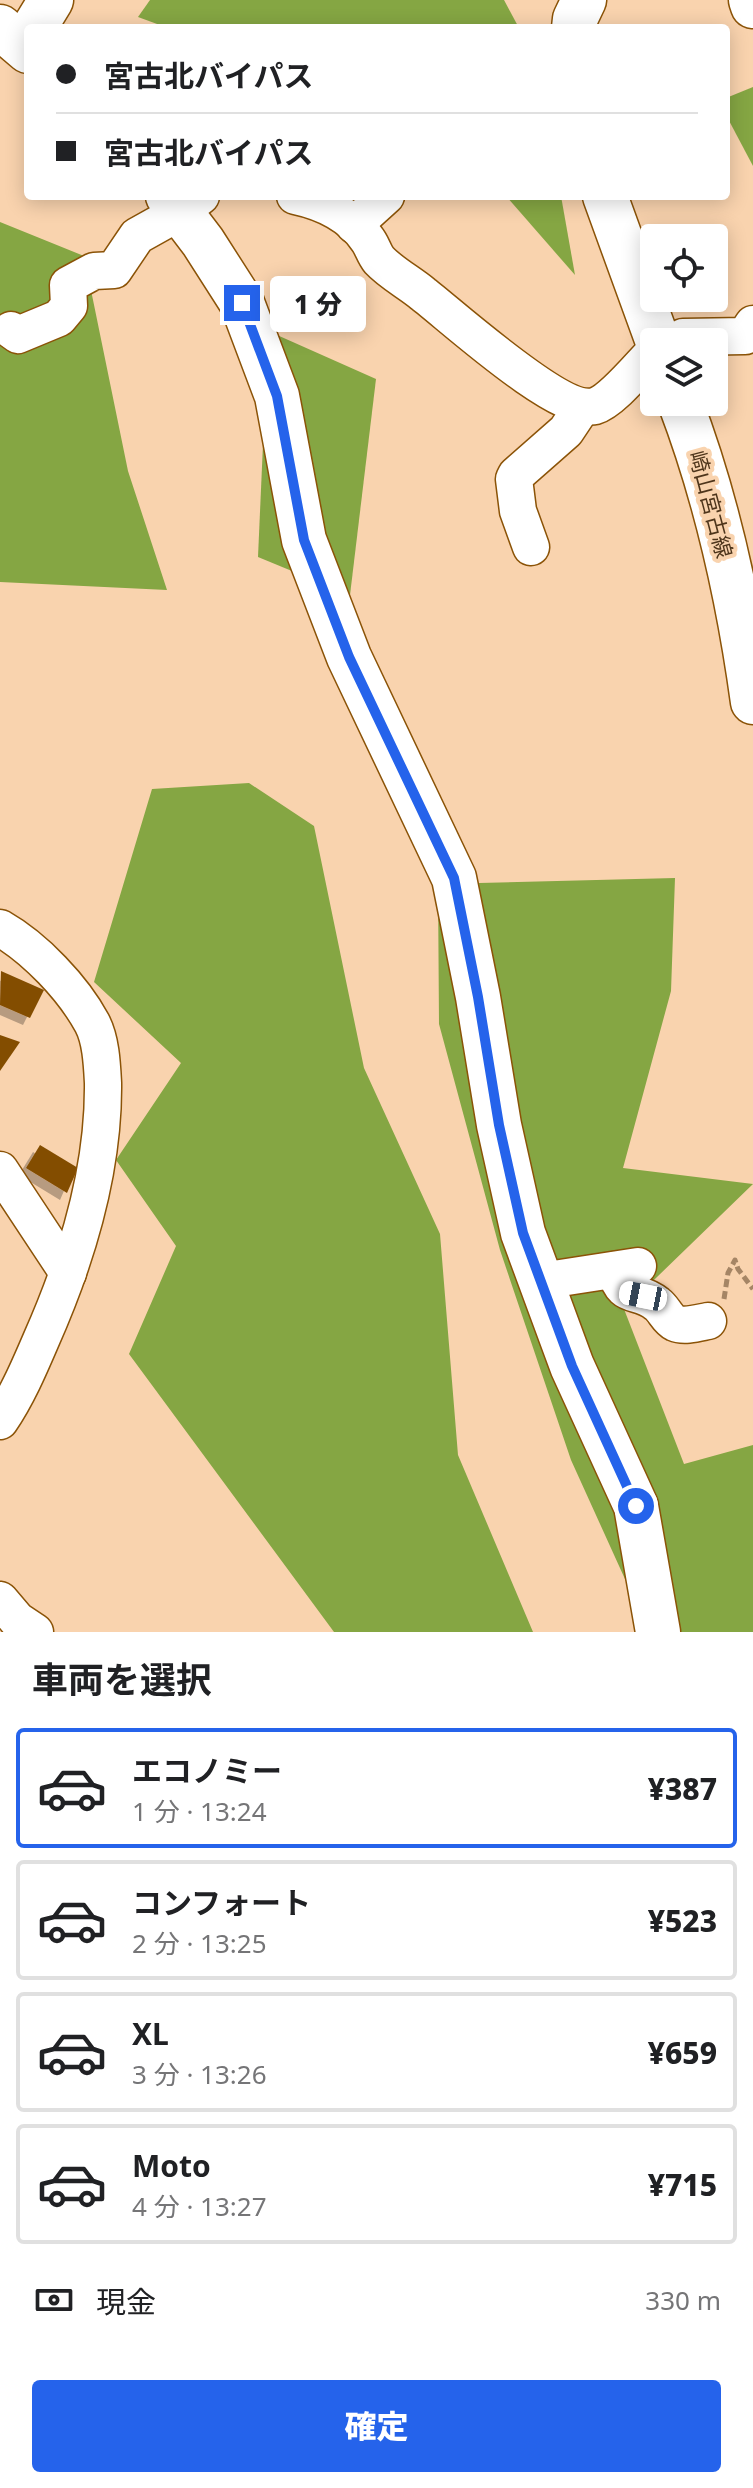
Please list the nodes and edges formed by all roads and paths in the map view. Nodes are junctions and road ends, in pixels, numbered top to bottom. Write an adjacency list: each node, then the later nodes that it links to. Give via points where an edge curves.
1 (51, 0): 4 (main road)
2 (751, 0): 3 (main road)
3 (753, 6)
4 (33, 24)
5 (362, 200): 8 (street)
6 (606, 200): 10 (main road)
7 (183, 201): 11 (street, via 137,236 114,270 94,271 68,285 69,306 59,318 18,335); 21 (main road, via 242,303 277,396 304,540 349,657 454,878 499,1125 523,1233)
8 (326, 206): 14 (street, via 366,238 379,260 507,364)
9 (753, 324): 12 (street, via 745,336)
10 (653, 328)
11 (11, 330)
12 (728, 336)
13 (640, 367): 14 (street, via 610,398)
14 (582, 407): 16 (street, via 566,431 514,479)
15 (686, 416): 17 (main road, 崎山宮古線, via 702,458 725,551)
16 (531, 547)
17 (753, 702)
18 (0, 928): 20 (street, via 55,973 93,1025 102,1063 103,1122 85,1223)
19 (0, 1170): 20 (street)
20 (68, 1273): 24 (street, via 16,1398)
21 (541, 1281): 23 (street, via 626,1268 618,1284 625,1292 655,1302 679,1324); 27 (main road, via 572,1366 636,1506)
22 (753, 1289): 23 (path, via 735,1260 723,1304)
23 (708, 1321)
24 (0, 1421)
25 (0, 1600): 26 (street)
26 (35, 1632)
27 (658, 1632)

